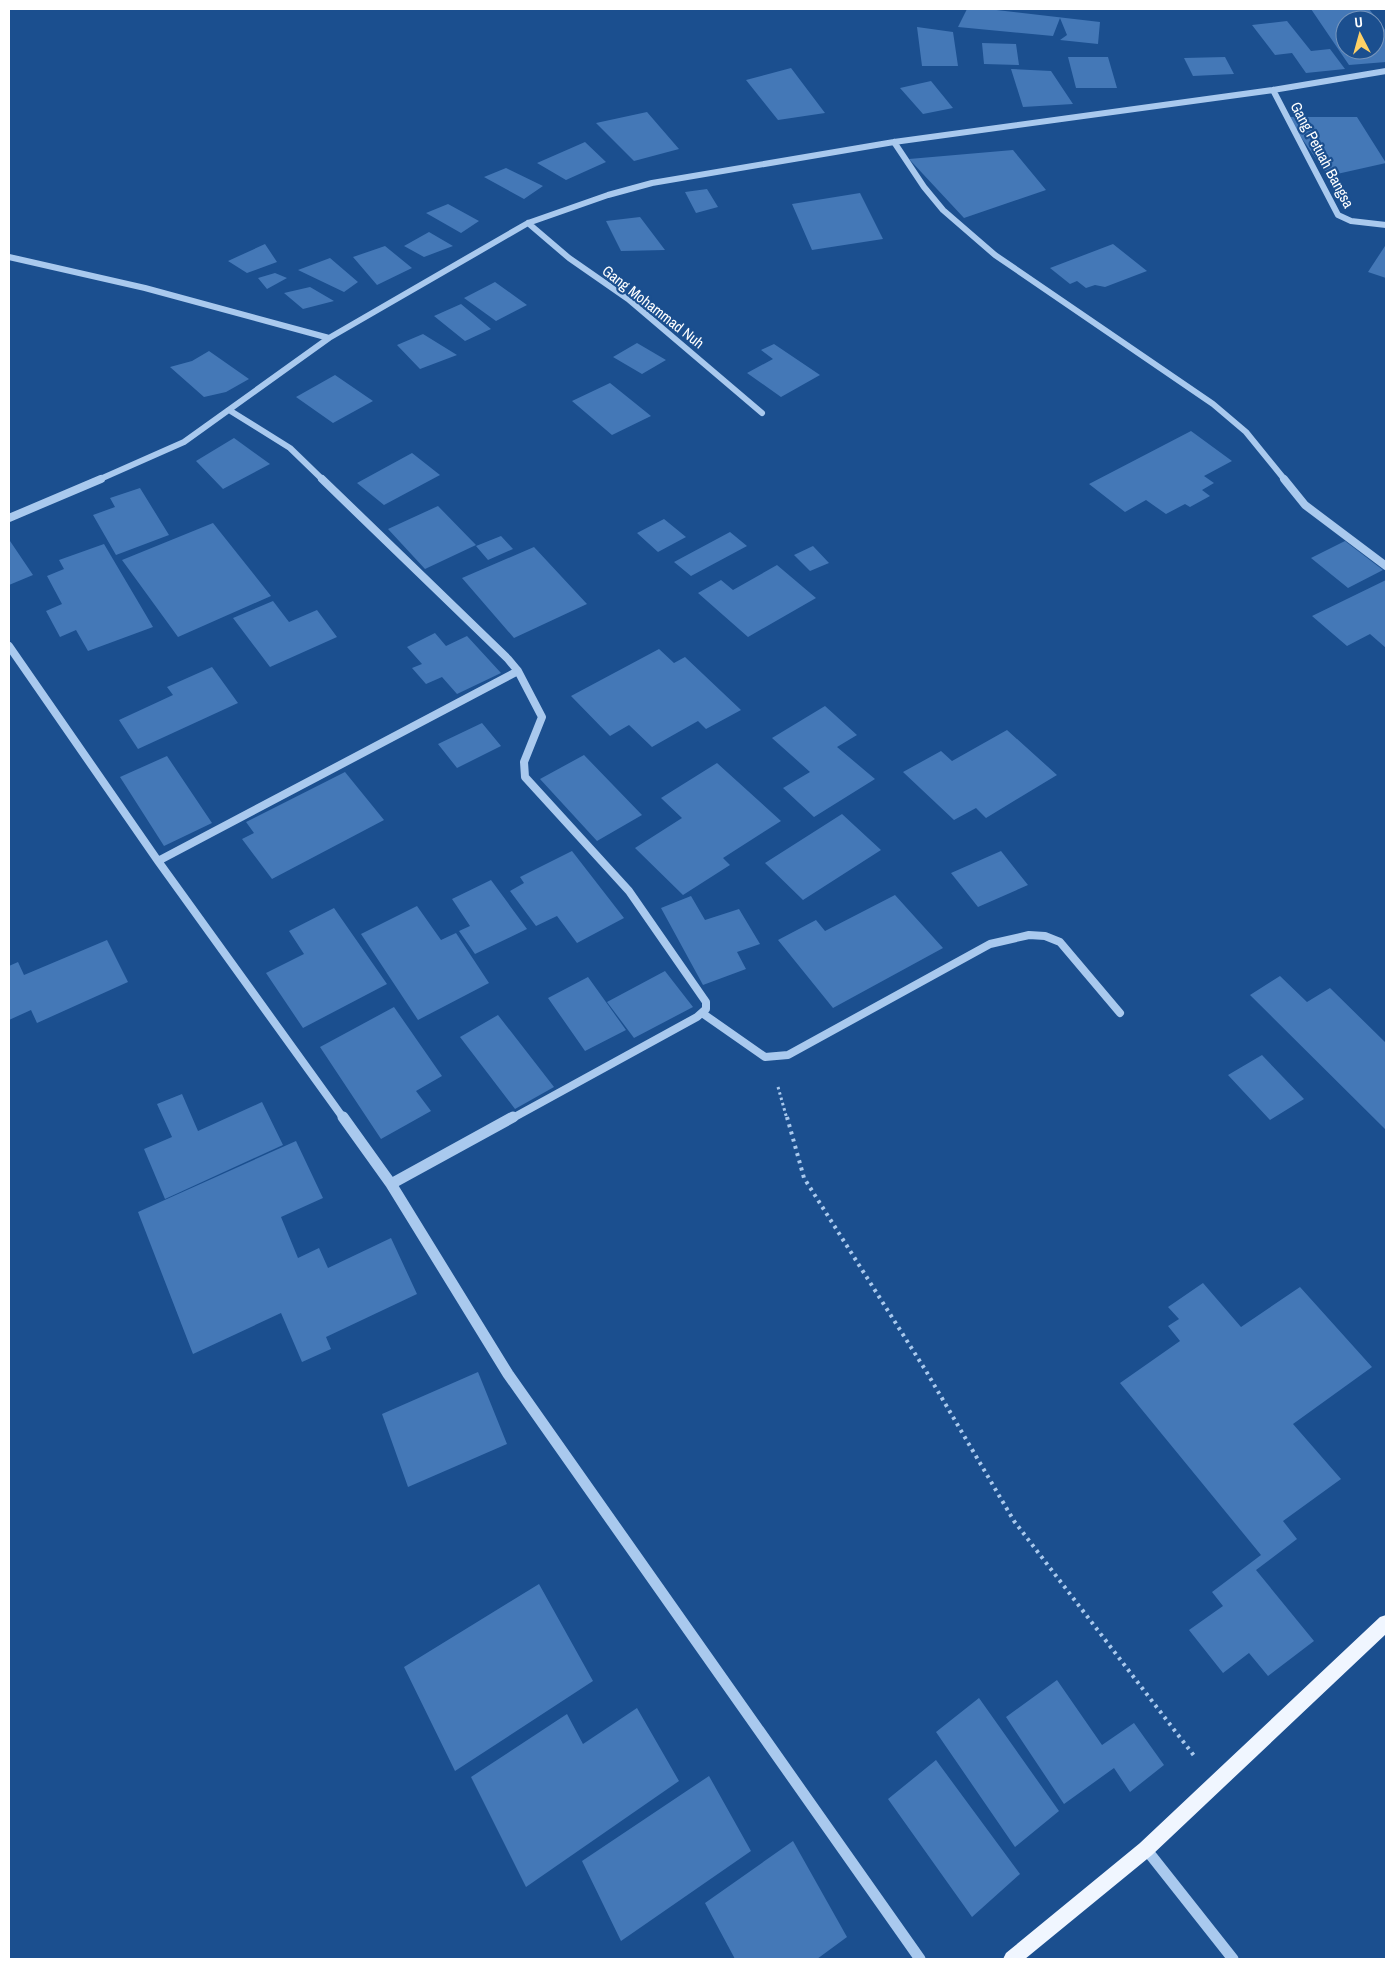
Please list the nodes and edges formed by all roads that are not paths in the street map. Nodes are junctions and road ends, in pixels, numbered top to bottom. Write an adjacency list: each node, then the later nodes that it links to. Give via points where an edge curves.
1 (1386, 71): 2 (street)
2 (1273, 90): 3 (street); 5 (street, Gang Petuah Bangsa, via 1338,215 1351,221)
3 (894, 142): 4 (street, via 652,183); 12 (street, via 943,210 995,255 1213,404 1246,432 1305,505)
4 (528, 223): 7 (street); 9 (street, Gang Mohammad Nuh, via 569,258 628,299)
5 (1386, 225)
6 (9, 257): 7 (street, via 145,288)
7 (329, 338): 8 (street)
8 (229, 410): 10 (street); 11 (street, via 176,445)
9 (762, 413)
10 (290, 448): 14 (street)
11 (9, 518)
12 (1386, 566)
13 (9, 646): 15 (street)
14 (518, 671): 15 (street); 17 (street, via 542,717 522,762 525,778 629,891 706,1002)
15 (158, 862): 18 (street)
16 (1120, 1012): 17 (street, via 1060,942 1045,936 1028,935 990,944 788,1055 765,1057)
17 (702, 1013): 18 (street)
18 (391, 1184): 21 (street, via 508,1374)
19 (1386, 1623): 20 (main road)
20 (1146, 1849): 22 (main road); 23 (street)
21 (920, 1959)
22 (1012, 1959)
23 (1233, 1959)

